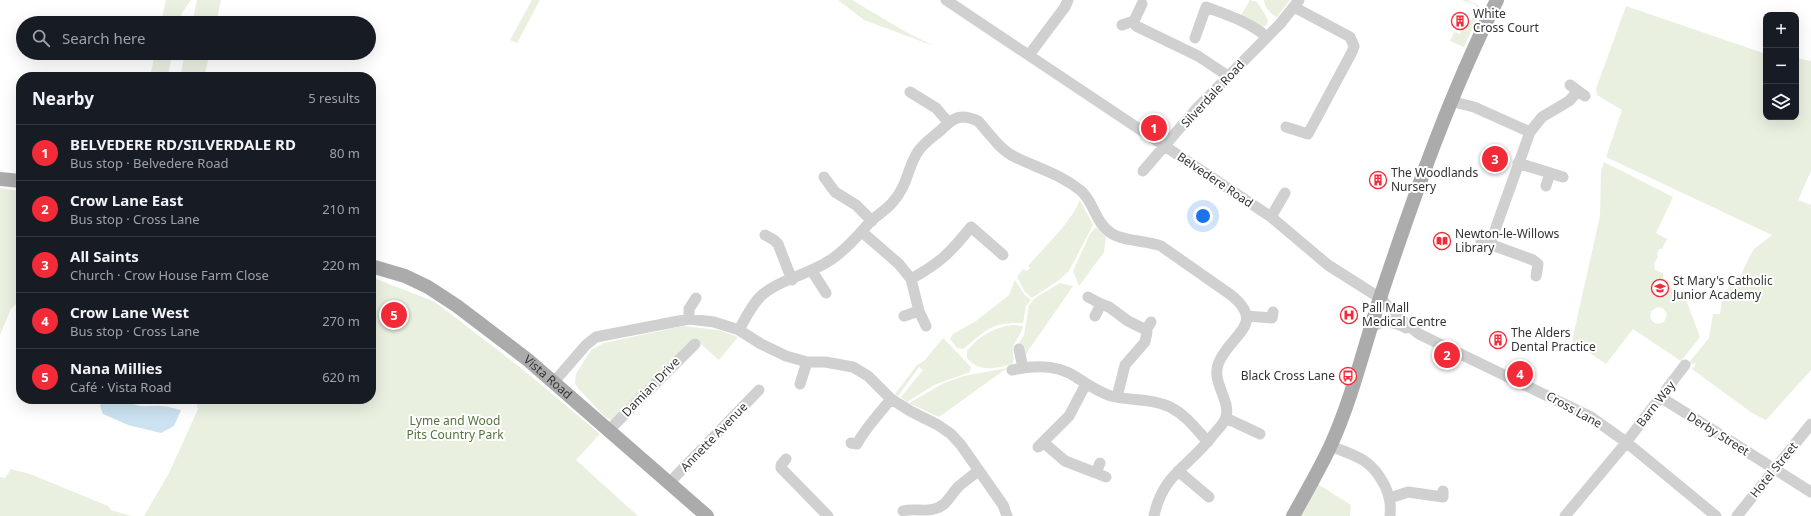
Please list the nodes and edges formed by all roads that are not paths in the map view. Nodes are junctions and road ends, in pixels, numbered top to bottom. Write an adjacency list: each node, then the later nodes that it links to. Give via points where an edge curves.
1 (946, 0): 10 (street, Belvedere Road)
2 (1068, 0): 10 (street)
3 (1492, 1): 14 (main road)
4 (1142, 4): 6 (street)
5 (1296, 4): 8 (street, Silverdale Road); 16 (street, via 1346,34 1354,46 1312,136)
6 (1134, 21): 7 (street); 11 (street, via 1136,26 1198,56)
7 (1122, 25)
8 (1267, 37): 9 (street, via 1260,30 1206,7); 11 (street, Silverdale Road)
9 (1195, 38)
10 (1029, 55): 18 (street, Belvedere Road)
11 (1228, 76): 18 (street, Silverdale Road)
12 (1578, 91): 17 (street, via 1569,101 1542,117)
13 (910, 92): 15 (street, via 936,108)
14 (1450, 101): 17 (street, via 1474,107); 41 (main road)
15 (948, 122): 29 (street, via 922,145 903,189); 46 (street, via 961,117 978,121 1014,157 1052,172 1081,191 1099,220 1112,234 1161,246 1241,304)
16 (1286, 128)
17 (1530, 132): 19 (street)
18 (1166, 146): 20 (street, Silverdale Road); 28 (street, Belvedere Road)
19 (1518, 163): 21 (street); 35 (street, via 1486,243 1533,260 1538,264)
20 (1143, 171)
21 (1550, 172): 23 (street); 26 (street)
22 (825, 176): 29 (street, via 835,192 856,205)
23 (1563, 177)
24 (0, 179): 25 (main road)
25 (16, 181)
26 (1546, 186)
27 (1285, 193): 28 (street)
28 (1271, 217): 41 (street, Belvedere Road, via 1328,265)
29 (872, 221): 30 (street)
30 (862, 232): 34 (street, via 833,259); 36 (street, via 899,264)
31 (765, 235): 37 (street, via 778,244)
32 (1003, 255): 36 (street, via 967,224 952,251 934,266)
33 (376, 267): 59 (main road, Vista Road, via 405,276 428,287 457,306)
34 (812, 271): 37 (street); 38 (street)
35 (1536, 276)
36 (911, 279): 43 (street)
37 (792, 280): 51 (street, via 770,289 760,297)
38 (826, 293)
39 (1088, 297): 42 (street)
40 (700, 298): 47 (street, via 689,309)
41 (1380, 298): 50 (main road); 52 (street, Cross Lane)
42 (1101, 304): 45 (street); 63 (street, via 1128,321 1149,326 1145,342 1123,371)
43 (919, 312): 44 (street); 49 (street)
44 (904, 316)
45 (1095, 316)
46 (1247, 316): 48 (street); 66 (street, via 1245,326 1217,366)
47 (689, 319): 51 (street, via 714,322); 59 (street, via 596,337)
48 (1273, 319)
49 (926, 326)
50 (1370, 329): 52 (street, via 1381,322 1392,322); 73 (main road, via 1350,394)
51 (738, 330): 55 (street, via 786,356)
52 (1419, 334): 71 (street, Cross Lane, via 1570,406 1591,417)
53 (695, 344): 68 (street, Damian Drive)
54 (1020, 350): 57 (street)
55 (807, 362): 60 (street); 65 (street, via 853,367 868,376)
56 (1685, 366): 64 (street, Barn Way)
57 (1024, 368): 58 (street); 61 (street, via 1051,367 1069,373)
58 (1012, 370)
59 (554, 383): 68 (main road, Vista Road)
60 (800, 384)
61 (1086, 384): 63 (street); 78 (street, via 1069,416 1040,445 1065,461)
62 (759, 390): 79 (street, Annette Avenue)
63 (1117, 397): 70 (street, via 1152,401 1170,407 1189,421)
64 (1662, 398): 71 (street, Barn Way); 75 (street, Derby Street)
65 (891, 399): 72 (street); 77 (street, via 951,434)
66 (1226, 418): 69 (street); 70 (street)
67 (1811, 424): 75 (street, Hotel Street)
68 (608, 431): 79 (main road, Vista Road)
69 (1260, 434)
70 (1208, 442): 76 (street)
71 (1626, 442): 85 (street, Barn Way); 92 (street, Cross Lane)
72 (856, 444)
73 (1330, 446): 83 (street, via 1372,465); 90 (main road)
74 (786, 459): 87 (street, via 781,468)
75 (1775, 469): 80 (street, Derby Street); 93 (street, Hotel Street)
76 (1178, 470): 82 (street); 89 (street, via 1162,491)
77 (978, 471): 84 (street, via 958,487 941,506 932,510); 88 (street, via 1003,505)
78 (1101, 471)
79 (669, 483): 86 (main road, Vista Road)
80 (1811, 492)
81 (1445, 496): 83 (street, via 1408,492)
82 (1210, 497)
83 (1390, 498): 91 (street)
84 (903, 511)
85 (1571, 514)
86 (707, 516)
87 (828, 516)
88 (1007, 516)
89 (1154, 516)
90 (1293, 516)
91 (1390, 516)
92 (1716, 516)
93 (1737, 516)

